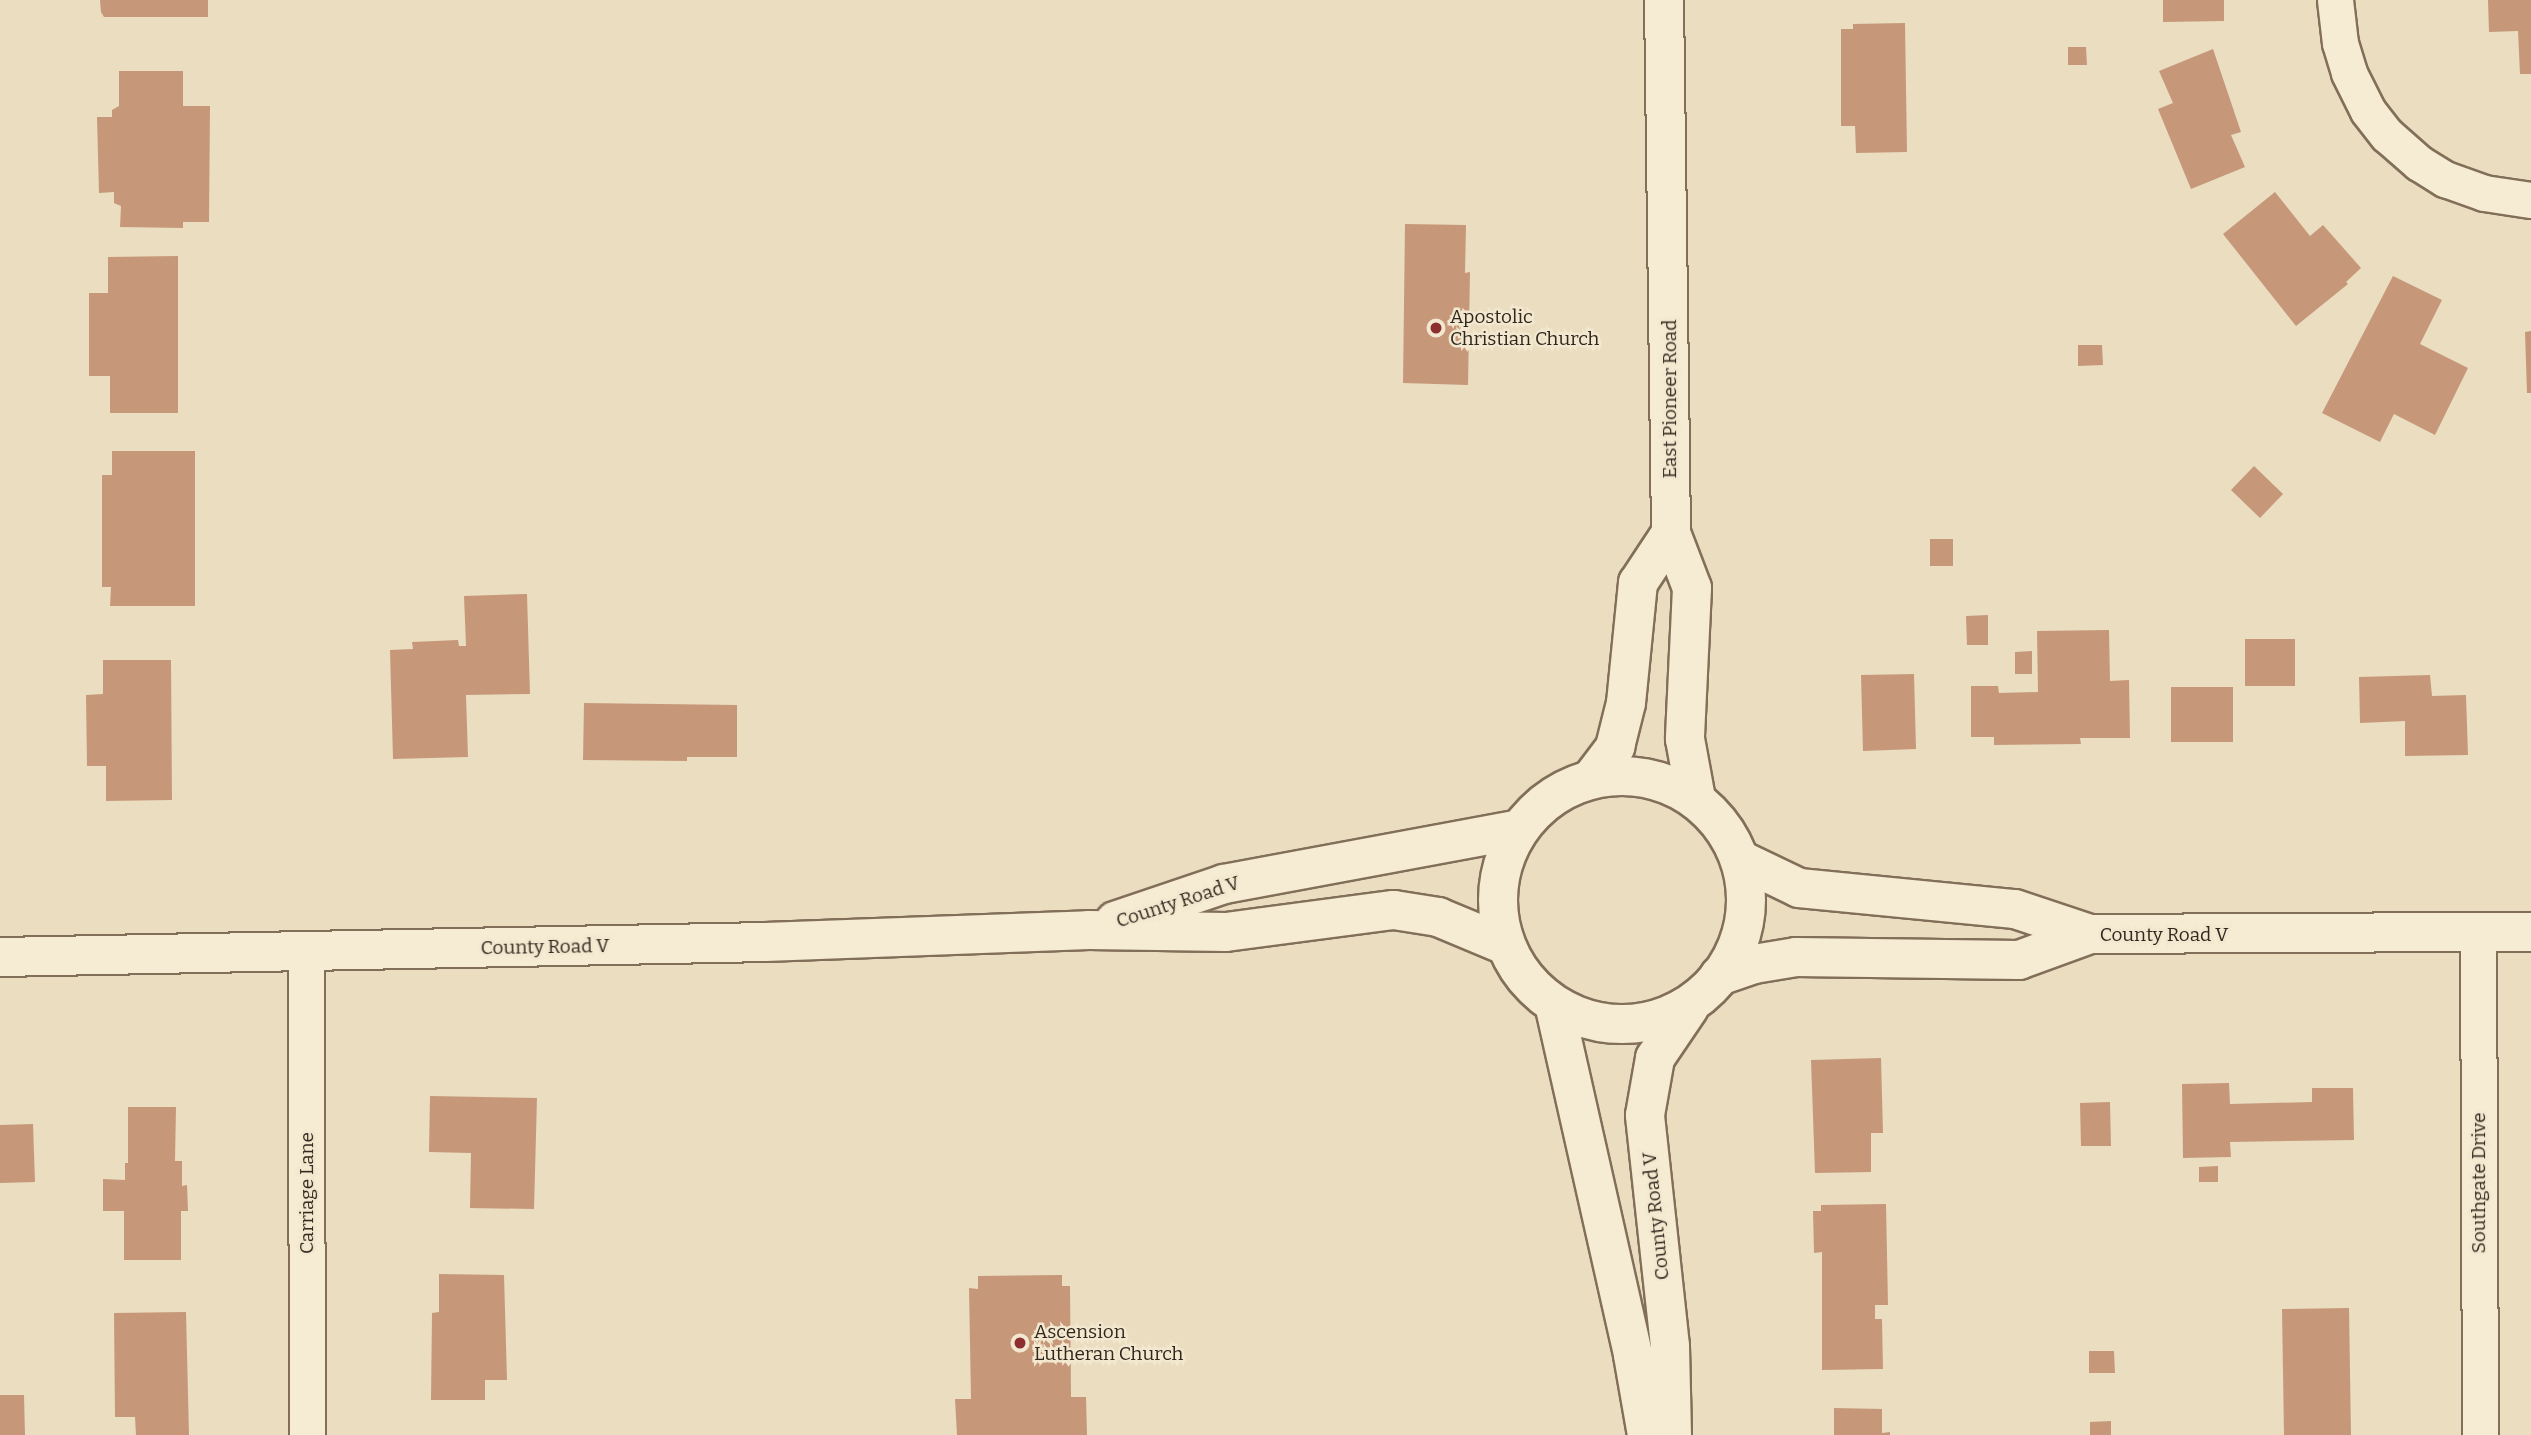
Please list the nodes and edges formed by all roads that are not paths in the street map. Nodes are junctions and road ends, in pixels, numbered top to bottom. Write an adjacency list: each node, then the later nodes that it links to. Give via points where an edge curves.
1 (1664, 0): 4 (main road, East Pioneer Road)
2 (2336, 0): 3 (street, via 2340,43 2349,73 2368,111 2387,135 2445,179 2484,193)
3 (2531, 200)
4 (1671, 533): 5 (main road, via 1638,583 1626,703 1615,747); 6 (main road, via 1692,588 1685,739)
5 (1592, 778): 6 (main road, via 1620,775 1674,788); 7 (main road, via 1551,796)
6 (1696, 799): 8 (main road, via 1726,829)
7 (1514, 830): 9 (main road, County Road V, via 1224,884); 13 (main road, via 1499,914)
8 (1743, 861): 12 (main road, via 1799,888 2015,909); 16 (main road, via 1747,902 1737,947)
9 (1089, 930): 13 (main road, County Road V, via 1226,932 1394,910 1438,917); 14 (main road, County Road V)
10 (2478, 931): 11 (main road, County Road V); 12 (main road, County Road V); 22 (street, Southgate Drive)
11 (2531, 932)
12 (2090, 934): 16 (main road, County Road V, via 2019,960 1796,957)
13 (1503, 944): 17 (main road, via 1522,979)
14 (306, 952): 15 (main road, County Road V); 19 (street, Carriage Lane)
15 (0, 957)
16 (1719, 976): 18 (main road)
17 (1555, 1008): 18 (main road, via 1592,1021 1625,1025); 20 (main road)
18 (1689, 1008): 21 (main road, County Road V, via 1655,1058 1645,1115 1670,1346)
19 (307, 1435)
20 (1647, 1435)
21 (1672, 1435)
22 (2480, 1435)

